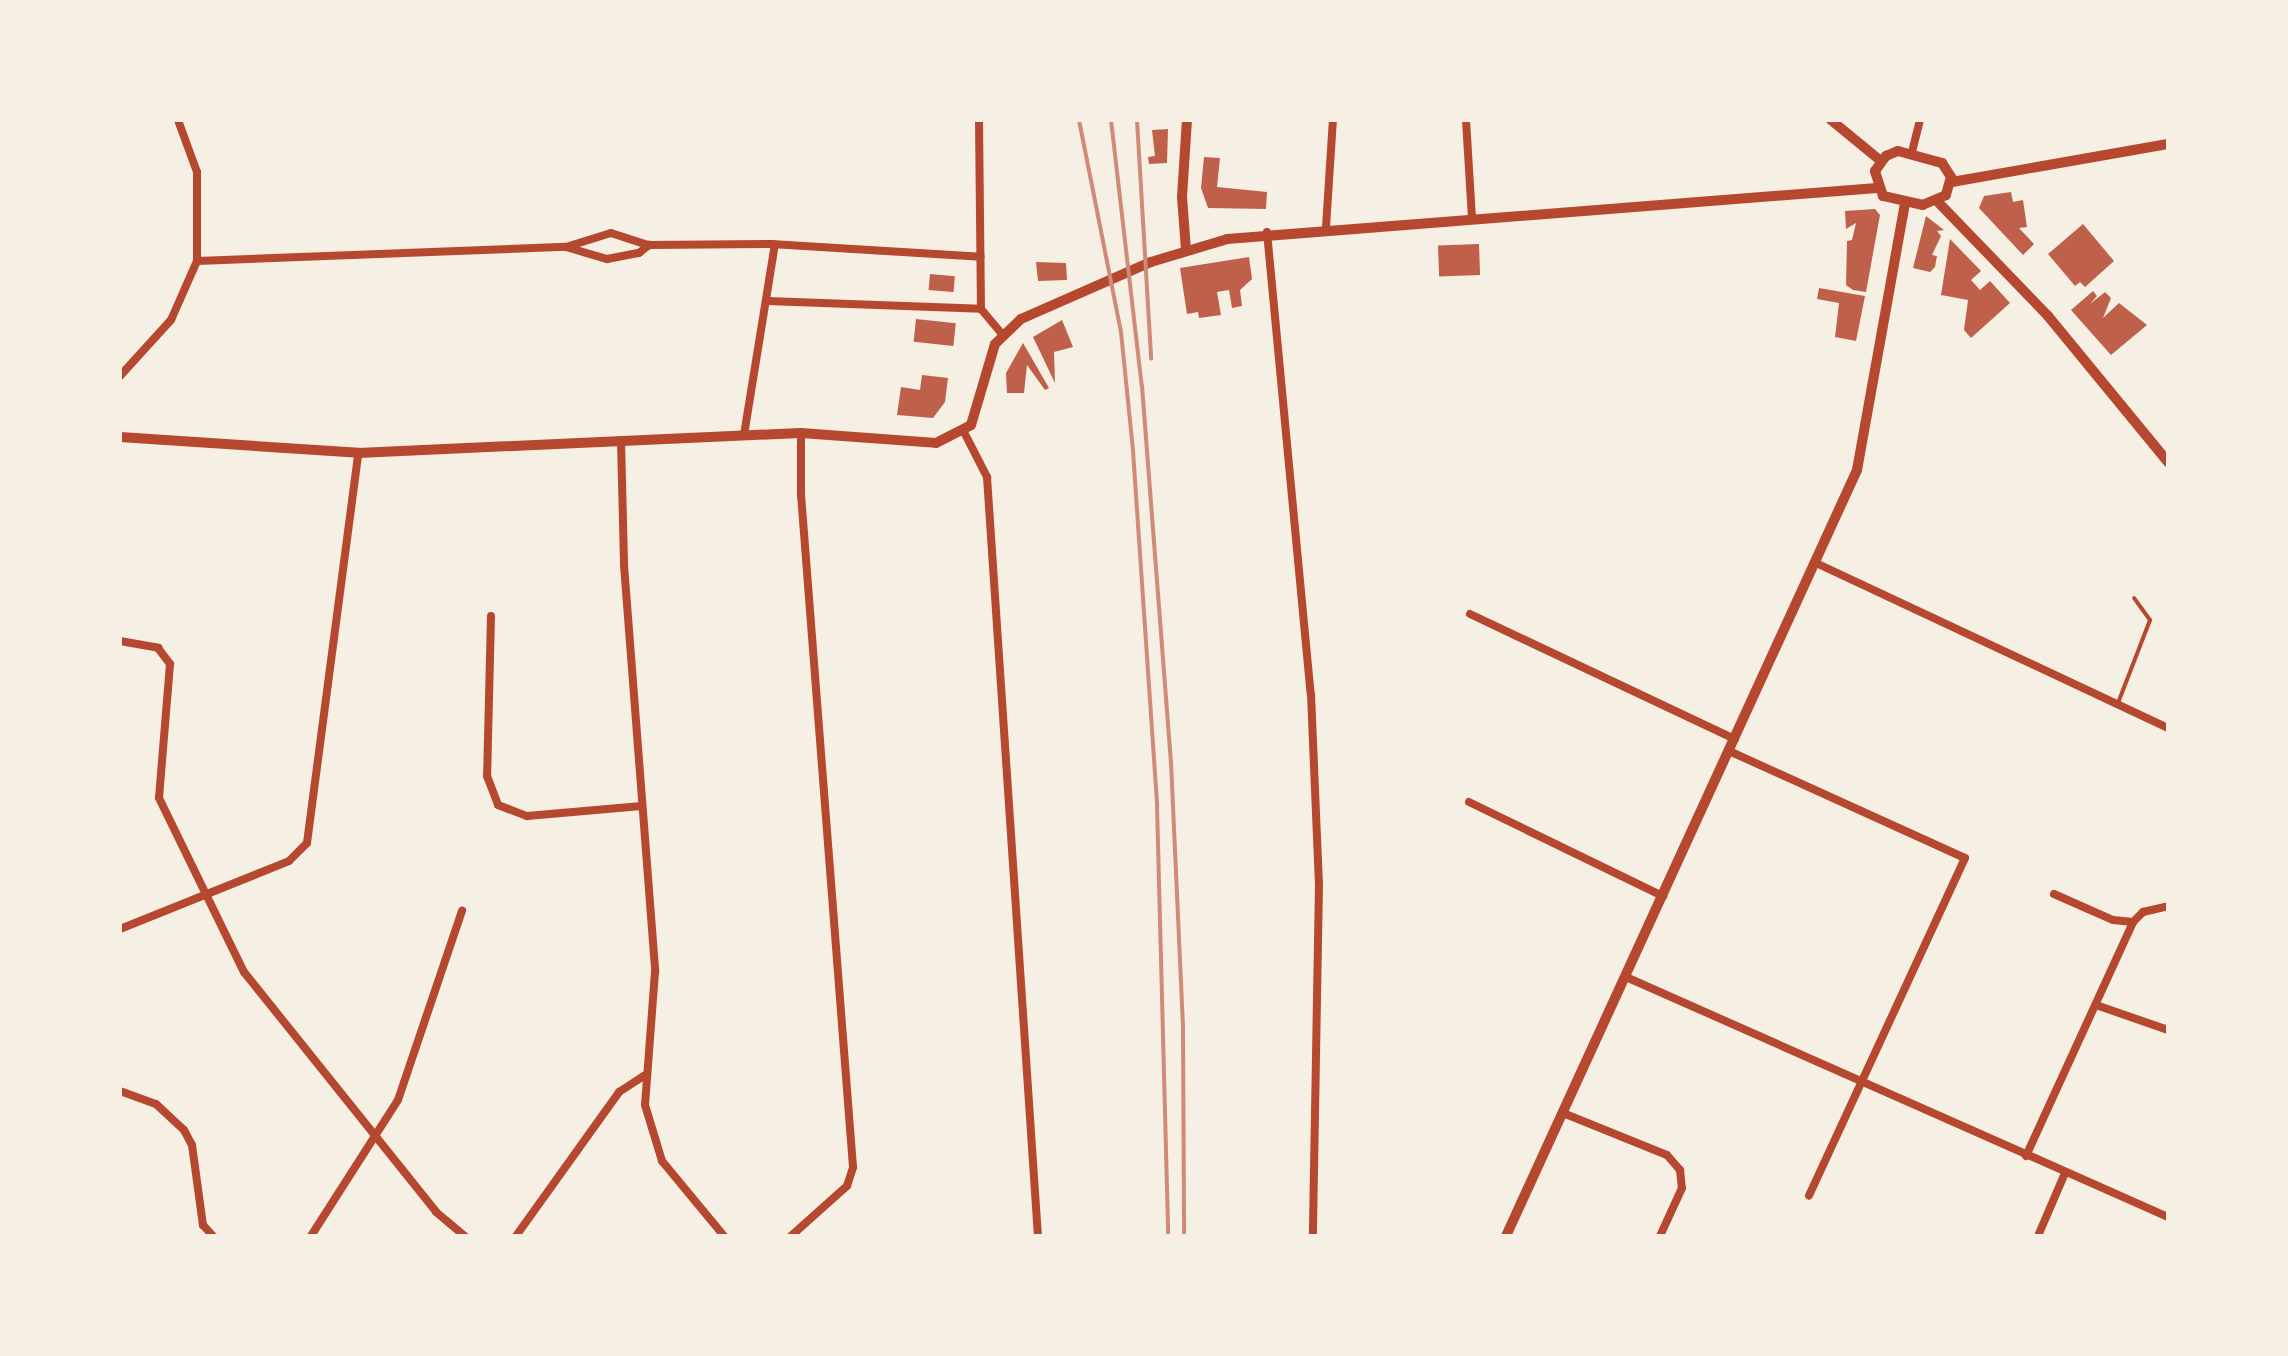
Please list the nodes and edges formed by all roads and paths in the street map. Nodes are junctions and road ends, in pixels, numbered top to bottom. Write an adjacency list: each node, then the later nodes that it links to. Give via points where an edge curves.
1 (178, 120): 23 (street, via 197,172)
2 (979, 120): 22 (street)
3 (1187, 120): 21 (street, via 1182,197)
4 (1333, 120): 16 (street)
5 (1466, 120): 15 (street)
6 (1831, 120): 10 (street)
7 (1920, 120): 9 (street)
8 (2168, 144): 11 (street)
9 (1912, 152): 10 (street, via 1898,151); 11 (street, via 1942,163)
10 (1881, 161): 12 (street, via 1875,171)
11 (1952, 182): 13 (street)
12 (1877, 188): 14 (street, via 1889,199); 15 (street)
13 (1938, 202): 14 (street); 34 (street, via 2048,316)
14 (1905, 203): 35 (street, via 1857,470)
15 (1472, 217): 16 (street)
16 (1326, 227): 17 (street)
17 (1267, 232): 21 (street); 74 (street, via 1311,694 1319,884)
18 (775, 244): 19 (street); 22 (street); 24 (street)
19 (649, 245): 20 (street, via 611,233); 20 (street, via 639,253 607,259)
20 (566, 247): 23 (street)
21 (1186, 250): 26 (street, via 1039,309)
22 (981, 257): 25 (street)
23 (197, 261): 27 (street, via 171,320)
24 (767, 301): 25 (street); 30 (street)
25 (981, 309): 26 (street)
26 (1002, 334): 28 (street, via 988,361 981,403)
27 (120, 376)
28 (964, 432): 29 (street, via 936,443); 73 (street, via 987,477)
29 (801, 433): 30 (street); 72 (street, via 801,495 853,1167 847,1186)
30 (744, 435): 32 (street)
31 (120, 437): 33 (street)
32 (621, 440): 33 (street); 45 (street, via 624,565)
33 (358, 453): 46 (street, via 311,834 289,861)
34 (2168, 462)
35 (1816, 563): 40 (street); 42 (street)
36 (2134, 598): 40 (lane, via 2150,620)
37 (1470, 614): 42 (street)
38 (491, 616): 45 (street, via 487,776 498,805 527,816)
39 (120, 641): 46 (street, via 158,648 170,664 159,798)
40 (2117, 705): 41 (street)
41 (2168, 728)
42 (1735, 739): 43 (street)
43 (1729, 751): 48 (street); 57 (street, via 1965,858)
44 (1469, 802): 48 (street)
45 (642, 806): 56 (street, via 656,1003)
46 (205, 894): 52 (street); 60 (street, via 244,972)
47 (2054, 894): 51 (street, via 2113,920)
48 (1663, 896): 53 (street)
49 (2168, 906): 51 (street, via 2143,912)
50 (462, 911): 60 (street, via 398,1100)
51 (2133, 922): 54 (street)
52 (120, 929)
53 (1626, 977): 57 (street); 59 (street)
54 (2096, 1005): 55 (street); 61 (street)
55 (2168, 1030)
56 (645, 1075): 70 (street, via 619,1092); 71 (street, via 649,1126 662,1161)
57 (1861, 1085): 61 (street); 63 (street)
58 (120, 1091): 67 (street, via 156,1104 184,1130 192,1145 203,1225)
59 (1563, 1113): 65 (street, via 1667,1155 1680,1170 1682,1188); 66 (street)
60 (375, 1135): 68 (street); 69 (street, via 436,1212)
61 (2026, 1156): 62 (street)
62 (2065, 1173): 64 (street); 76 (street)
63 (1809, 1196)
64 (2168, 1217)
65 (1661, 1234): 75 (street)
66 (1509, 1235)
67 (213, 1236)
68 (311, 1236)
69 (465, 1236)
70 (516, 1236)
71 (724, 1236)
72 (791, 1236)
73 (1038, 1236)
74 (1313, 1236)
75 (1672, 1236)
76 (2038, 1236)

